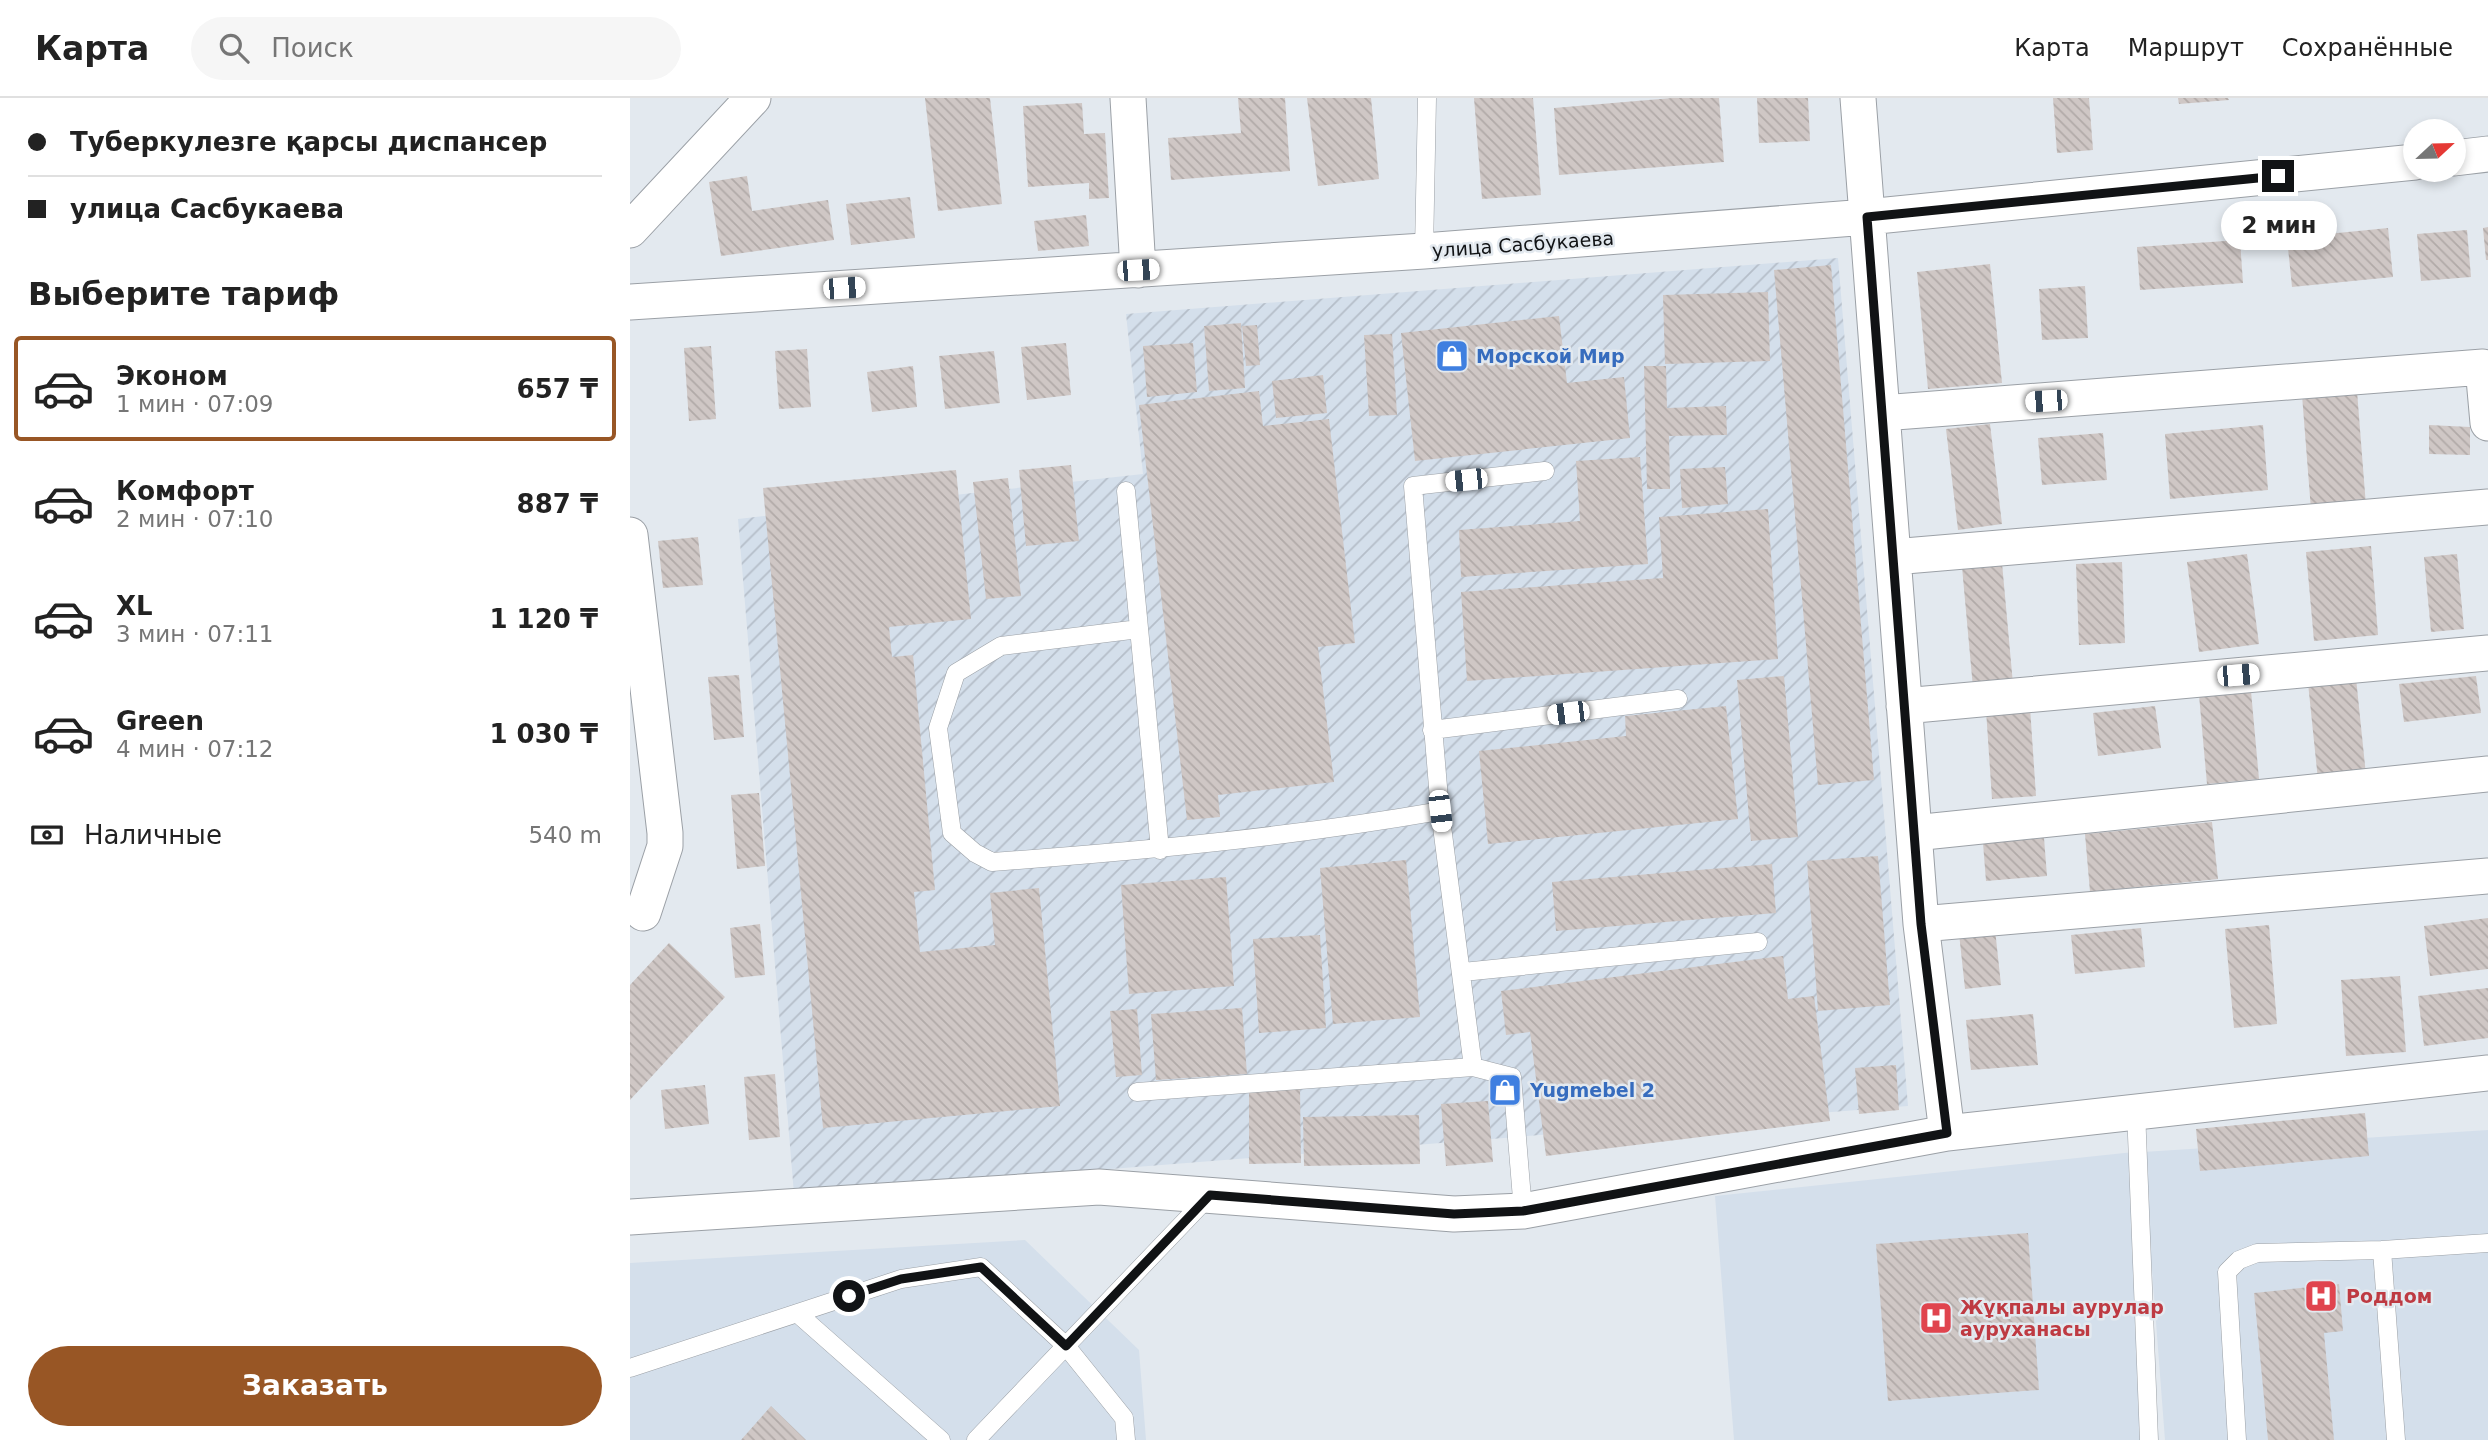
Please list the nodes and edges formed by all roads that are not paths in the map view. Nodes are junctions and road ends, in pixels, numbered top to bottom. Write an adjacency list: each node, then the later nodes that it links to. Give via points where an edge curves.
1 (754, 98): 9 (street)
2 (1128, 98): 11 (street)
3 (1427, 98): 10 (lane)
4 (1858, 98): 8 (street)
5 (2488, 154): 6 (street)
6 (2466, 157)
7 (2403, 163): 8 (street, улица Сасбукаева)
8 (1867, 217): 10 (street, улица Сасбукаева); 13 (street)
9 (630, 230)
10 (1424, 251): 11 (street, улица Сасбукаева)
11 (1138, 270): 12 (street, улица Сасбукаева)
12 (630, 302)
13 (1882, 413): 14 (street, via 2483,367); 19 (street)
14 (2488, 423)
15 (1545, 471): 24 (lane, via 1413,486)
16 (1126, 491): 20 (lane)
17 (2488, 507): 19 (street)
18 (630, 535): 30 (street, via 665,833)
19 (1893, 556): 23 (street)
20 (1139, 629): 28 (lane); 28 (lane, via 1001,646 956,673 938,728 952,833 992,862)
21 (2488, 653): 23 (street)
22 (1678, 699): 24 (lane)
23 (1904, 706): 27 (street)
24 (1432, 730): 26 (lane)
25 (2488, 774): 27 (street)
26 (1440, 811): 28 (lane); 33 (lane)
27 (1914, 833): 31 (street)
28 (1160, 850)
29 (2488, 876): 31 (street)
30 (643, 913)
31 (1921, 924): 38 (street)
32 (1758, 942): 33 (lane)
33 (1463, 972): 34 (lane)
34 (1473, 1067): 36 (lane); 40 (lane, via 1512,1077)
35 (2488, 1073): 37 (street)
36 (1137, 1092)
37 (2136, 1110): 38 (street); 50 (lane)
38 (1947, 1133): 40 (street)
39 (1210, 1195): 40 (street, via 1454,1214); 41 (street, via 1100,1187); 45 (lane)
40 (1523, 1211)
41 (630, 1217)
42 (2488, 1242): 43 (lane)
43 (2382, 1250): 51 (lane, via 2257,1253 2239,1260 2227,1272); 52 (lane)
44 (797, 1313): 45 (lane, via 901,1279 981,1267); 46 (lane); 47 (lane)
45 (1066, 1346): 48 (lane); 49 (lane, via 1124,1418)
46 (630, 1368)
47 (941, 1440)
48 (976, 1440)
49 (1126, 1440)
50 (2149, 1440)
51 (2237, 1440)
52 (2396, 1440)

